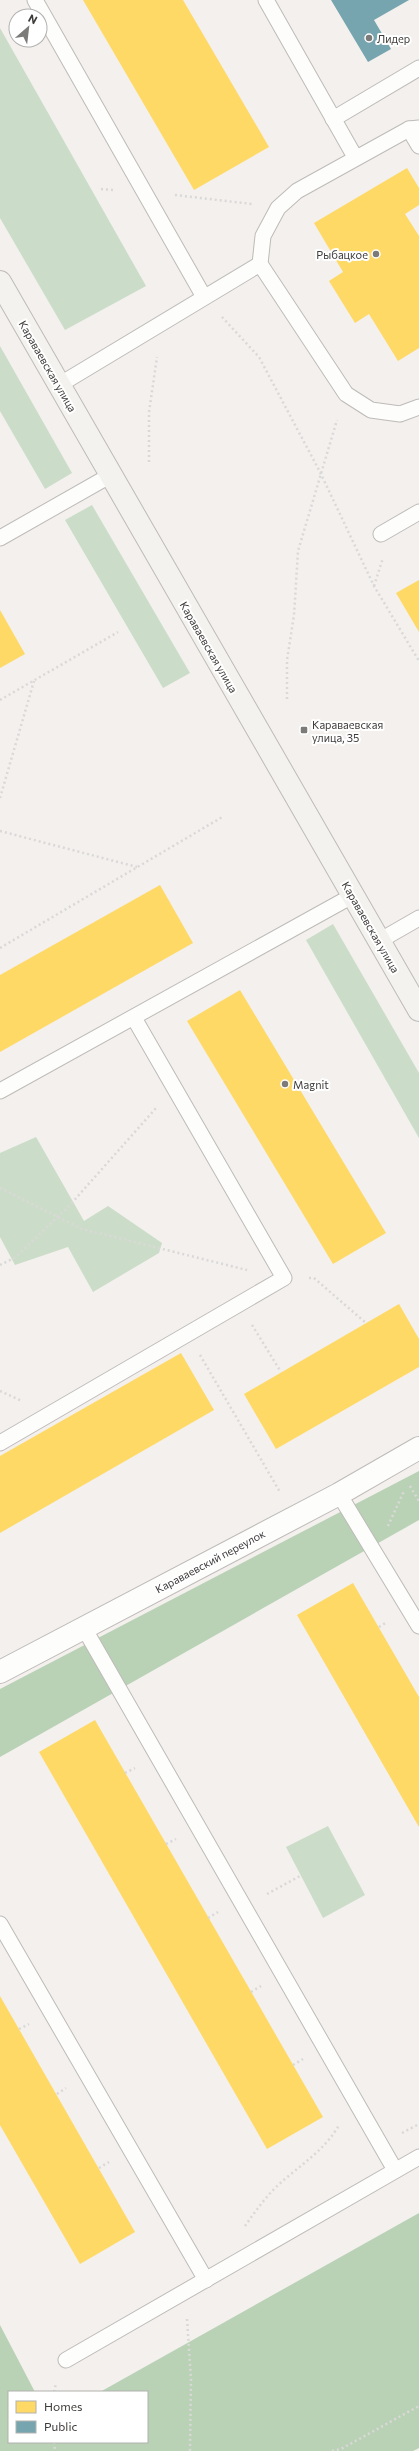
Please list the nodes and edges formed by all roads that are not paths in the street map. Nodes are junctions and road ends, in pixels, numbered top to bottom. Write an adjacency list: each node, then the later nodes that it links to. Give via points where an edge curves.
1 (35, 0): 10 (lane)
2 (266, 0): 4 (lane)
3 (419, 68): 4 (lane)
4 (333, 119): 7 (lane)
5 (414, 128): 6 (lane); 7 (lane)
6 (419, 146)
7 (355, 157): 8 (lane, via 297,191 278,208 263,236)
8 (260, 264): 10 (lane); 12 (lane, via 346,394 371,410 400,414)
9 (0, 282): 11 (street, Караваевская улица)
10 (204, 297): 11 (lane)
11 (59, 385): 13 (street, Караваевская улица)
12 (419, 407)
13 (111, 475): 16 (lane); 17 (street, Караваевская улица)
14 (419, 512): 15 (lane)
15 (381, 534)
16 (0, 538)
17 (352, 896): 19 (street, Караваевская улица); 21 (lane)
18 (419, 918): 19 (lane)
19 (379, 941): 20 (street, Караваевская улица)
20 (419, 1010)
21 (134, 1018): 22 (lane); 23 (lane, via 284,1278)
22 (0, 1091)
23 (0, 1443)
24 (419, 1448): 25 (street, Караваевский переулок)
25 (339, 1494): 26 (lane); 27 (street, Караваевский переулок)
26 (419, 1626)
27 (84, 1628): 28 (street, Караваевский переулок); 31 (lane)
28 (0, 1672)
29 (0, 1924): 32 (lane)
30 (419, 2157): 31 (lane)
31 (395, 2170): 32 (lane)
32 (206, 2280): 33 (lane)
33 (66, 2360)

